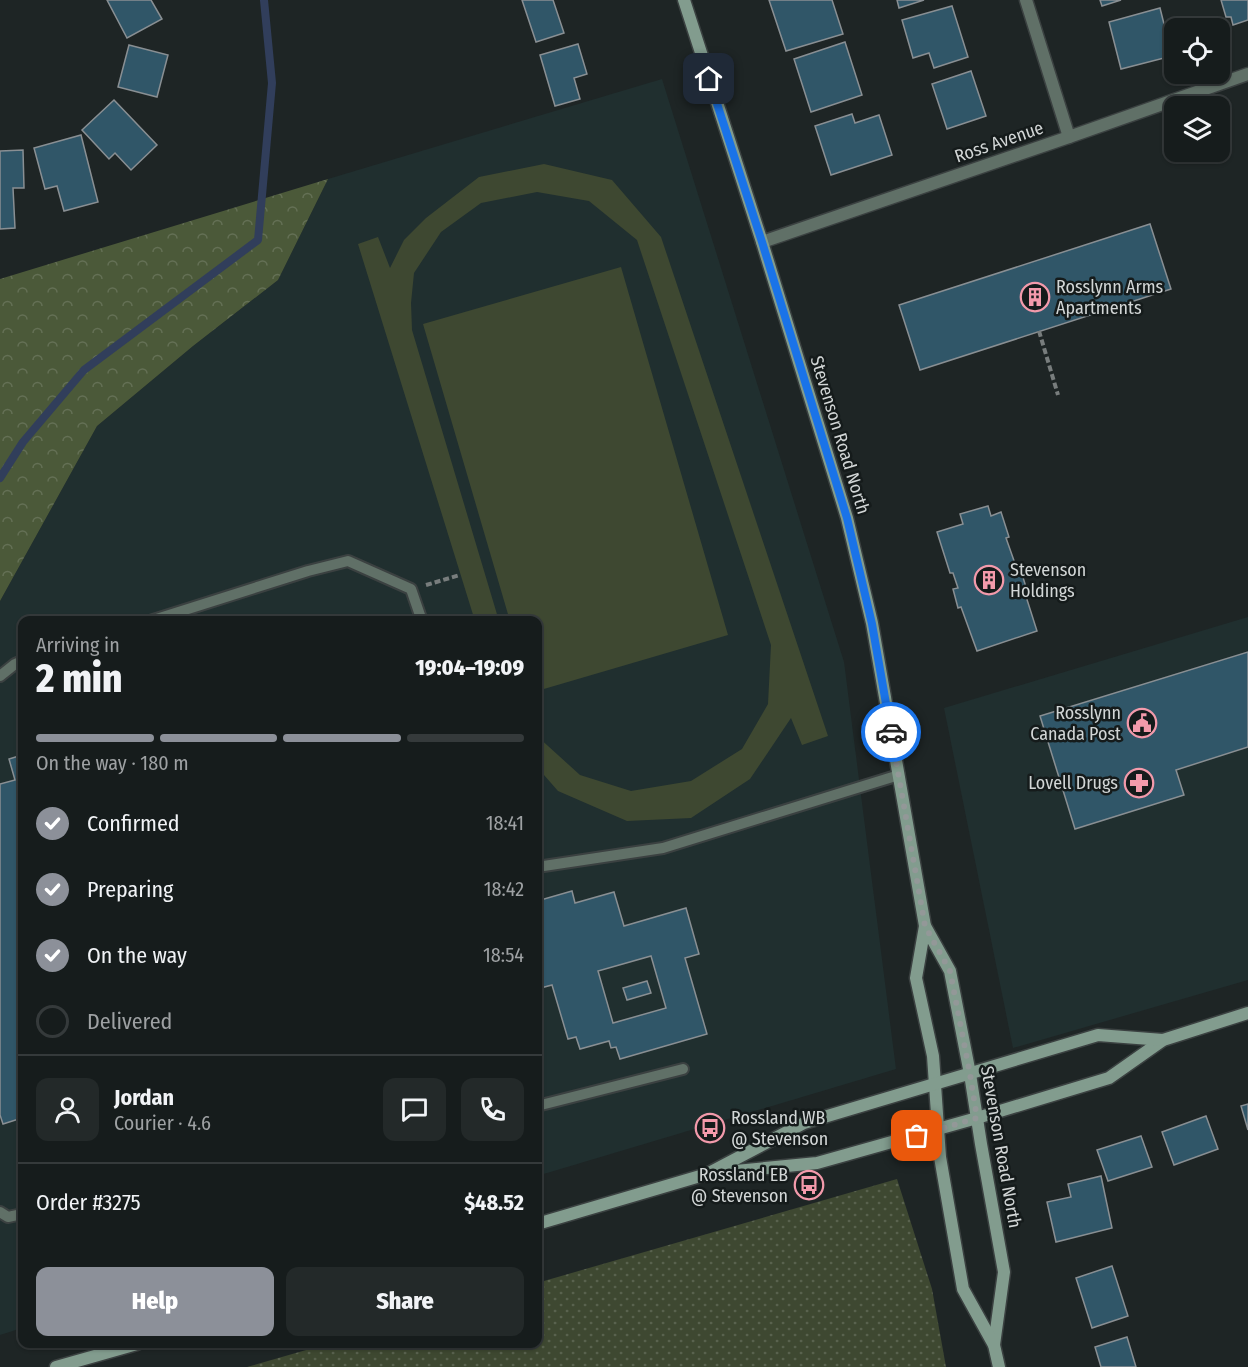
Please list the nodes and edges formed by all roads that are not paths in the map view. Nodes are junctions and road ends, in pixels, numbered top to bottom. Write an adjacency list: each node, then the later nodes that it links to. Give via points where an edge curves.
1 (684, 0): 5 (main road, Stevenson Road North)
2 (1026, 0): 4 (street)
3 (1248, 74): 4 (street, Ross Avenue)
4 (1069, 137): 5 (street, Ross Avenue)
5 (762, 242): 10 (main road, Stevenson Road North, via 853,540)
6 (166, 616): 7 (lane, via 348,561 411,589)
7 (420, 616)
8 (18, 663): 9 (lane)
9 (0, 676)
10 (899, 775): 11 (lane, via 663,848); 12 (main road, Stevenson Road North)
11 (542, 866)
12 (925, 926): 16 (main road, Stevenson Road North, via 950,971); 17 (main road, Stevenson Road North, via 916,978)
13 (1248, 1013): 14 (main road)
14 (1163, 1040): 16 (main road, via 1098,1035); 19 (main road, via 1108,1078)
15 (683, 1069): 18 (lane)
16 (970, 1074): 17 (main road); 19 (main road, Stevenson Road North)
17 (935, 1084): 20 (main road, Stevenson Road North); 21 (main road, via 804,1123)
18 (542, 1105)
19 (977, 1118): 20 (main road); 25 (main road, Stevenson Road North, via 1004,1272)
20 (938, 1129): 21 (main road, via 817,1163); 25 (main road, Stevenson Road North, via 939,1156 963,1289)
21 (707, 1174): 24 (main road)
22 (0, 1212): 23 (lane, via 8,1217)
23 (18, 1216)
24 (542, 1223)
25 (994, 1345): 28 (main road, Stevenson Road North)
26 (123, 1348): 27 (main road)
27 (56, 1367)
28 (999, 1367)

